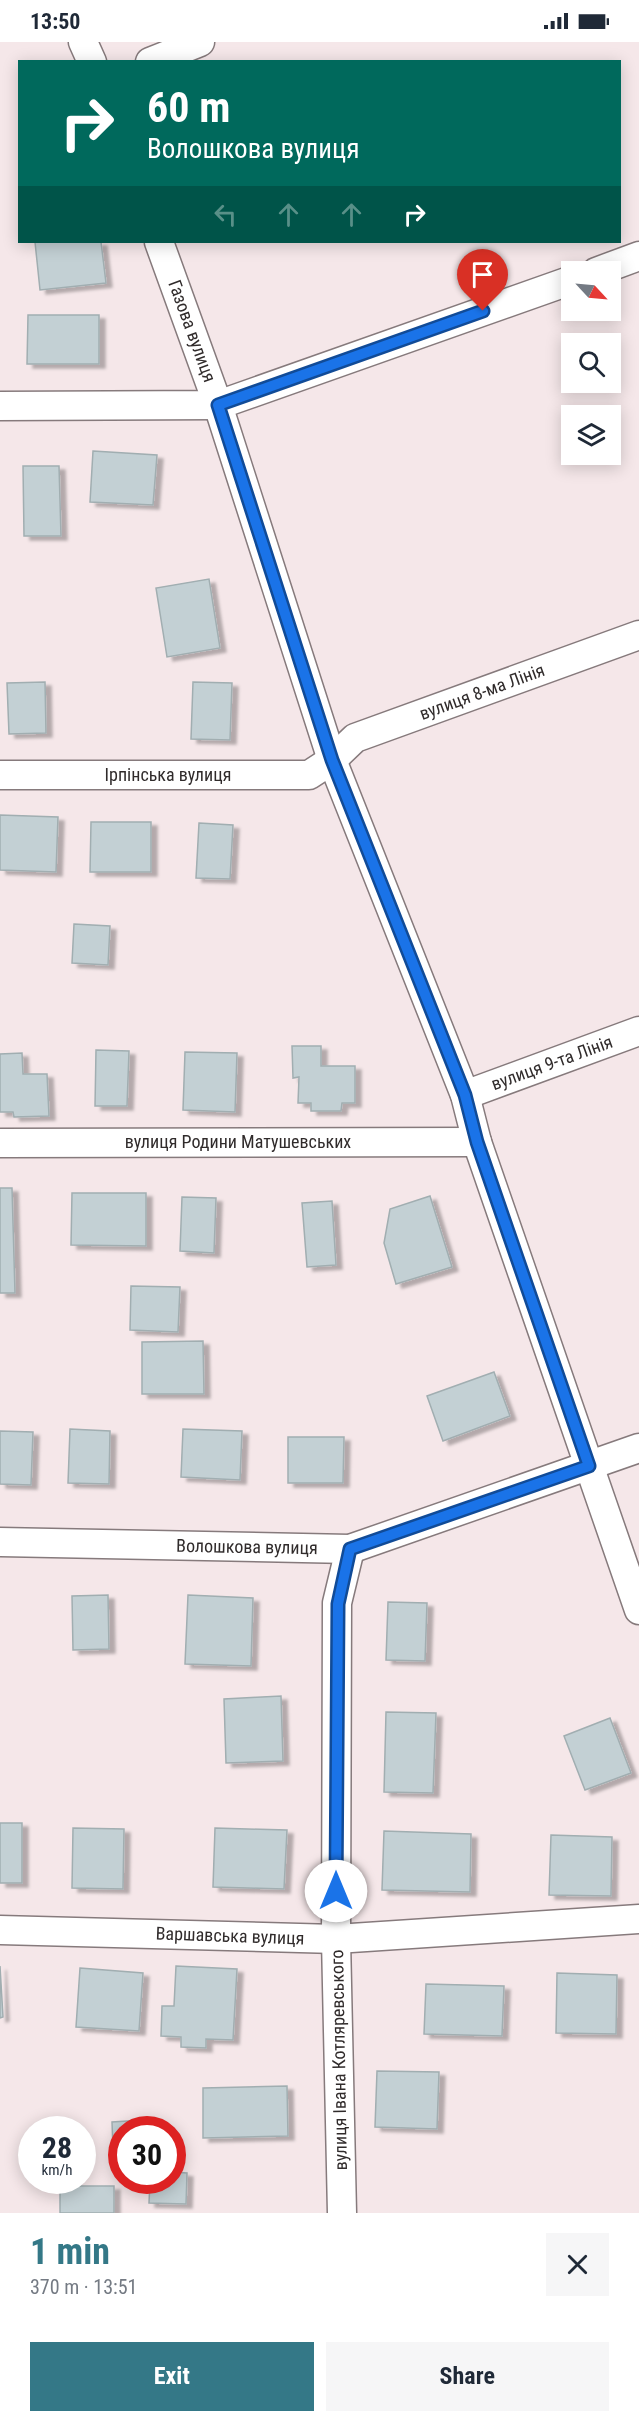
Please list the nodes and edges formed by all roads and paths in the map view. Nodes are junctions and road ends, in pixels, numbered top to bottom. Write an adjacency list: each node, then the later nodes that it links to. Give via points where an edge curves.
1 (83, 42): 3 (street)
2 (200, 42): 4 (street)
3 (91, 60)
4 (155, 60)
5 (159, 243): 9 (street, Газова вулиця)
6 (639, 256): 7 (street)
7 (621, 263)
8 (561, 284): 9 (street)
9 (218, 405): 10 (street); 12 (street, Газова вулиця)
10 (0, 406)
11 (639, 635): 12 (street, вулиця 8-ма Лінія, via 355,738)
12 (332, 760): 13 (street, Ірпінська вулиця, via 309,775); 15 (street, Газова вулиця)
13 (0, 775)
14 (639, 1031): 15 (street, вулиця 9-та Лінія)
15 (465, 1095): 16 (street, Газова вулиця)
16 (477, 1142): 17 (street, вулиця Родини Матушевських); 19 (street, Газова вулиця)
17 (0, 1143)
18 (639, 1448): 19 (street, Волошкова вулиця)
19 (589, 1466): 21 (street, Волошкова вулиця); 22 (street, Газова вулиця)
20 (0, 1542): 21 (street, Волошкова вулиця)
21 (350, 1549): 25 (street, вулиця Івана Котляревського, via 338,1604)
22 (639, 1610)
23 (639, 1919): 25 (street, Варшавська вулиця)
24 (0, 1930): 25 (street, Варшавська вулиця)
25 (336, 1939): 26 (street, вулиця Івана Котляревського)
26 (342, 2213)

